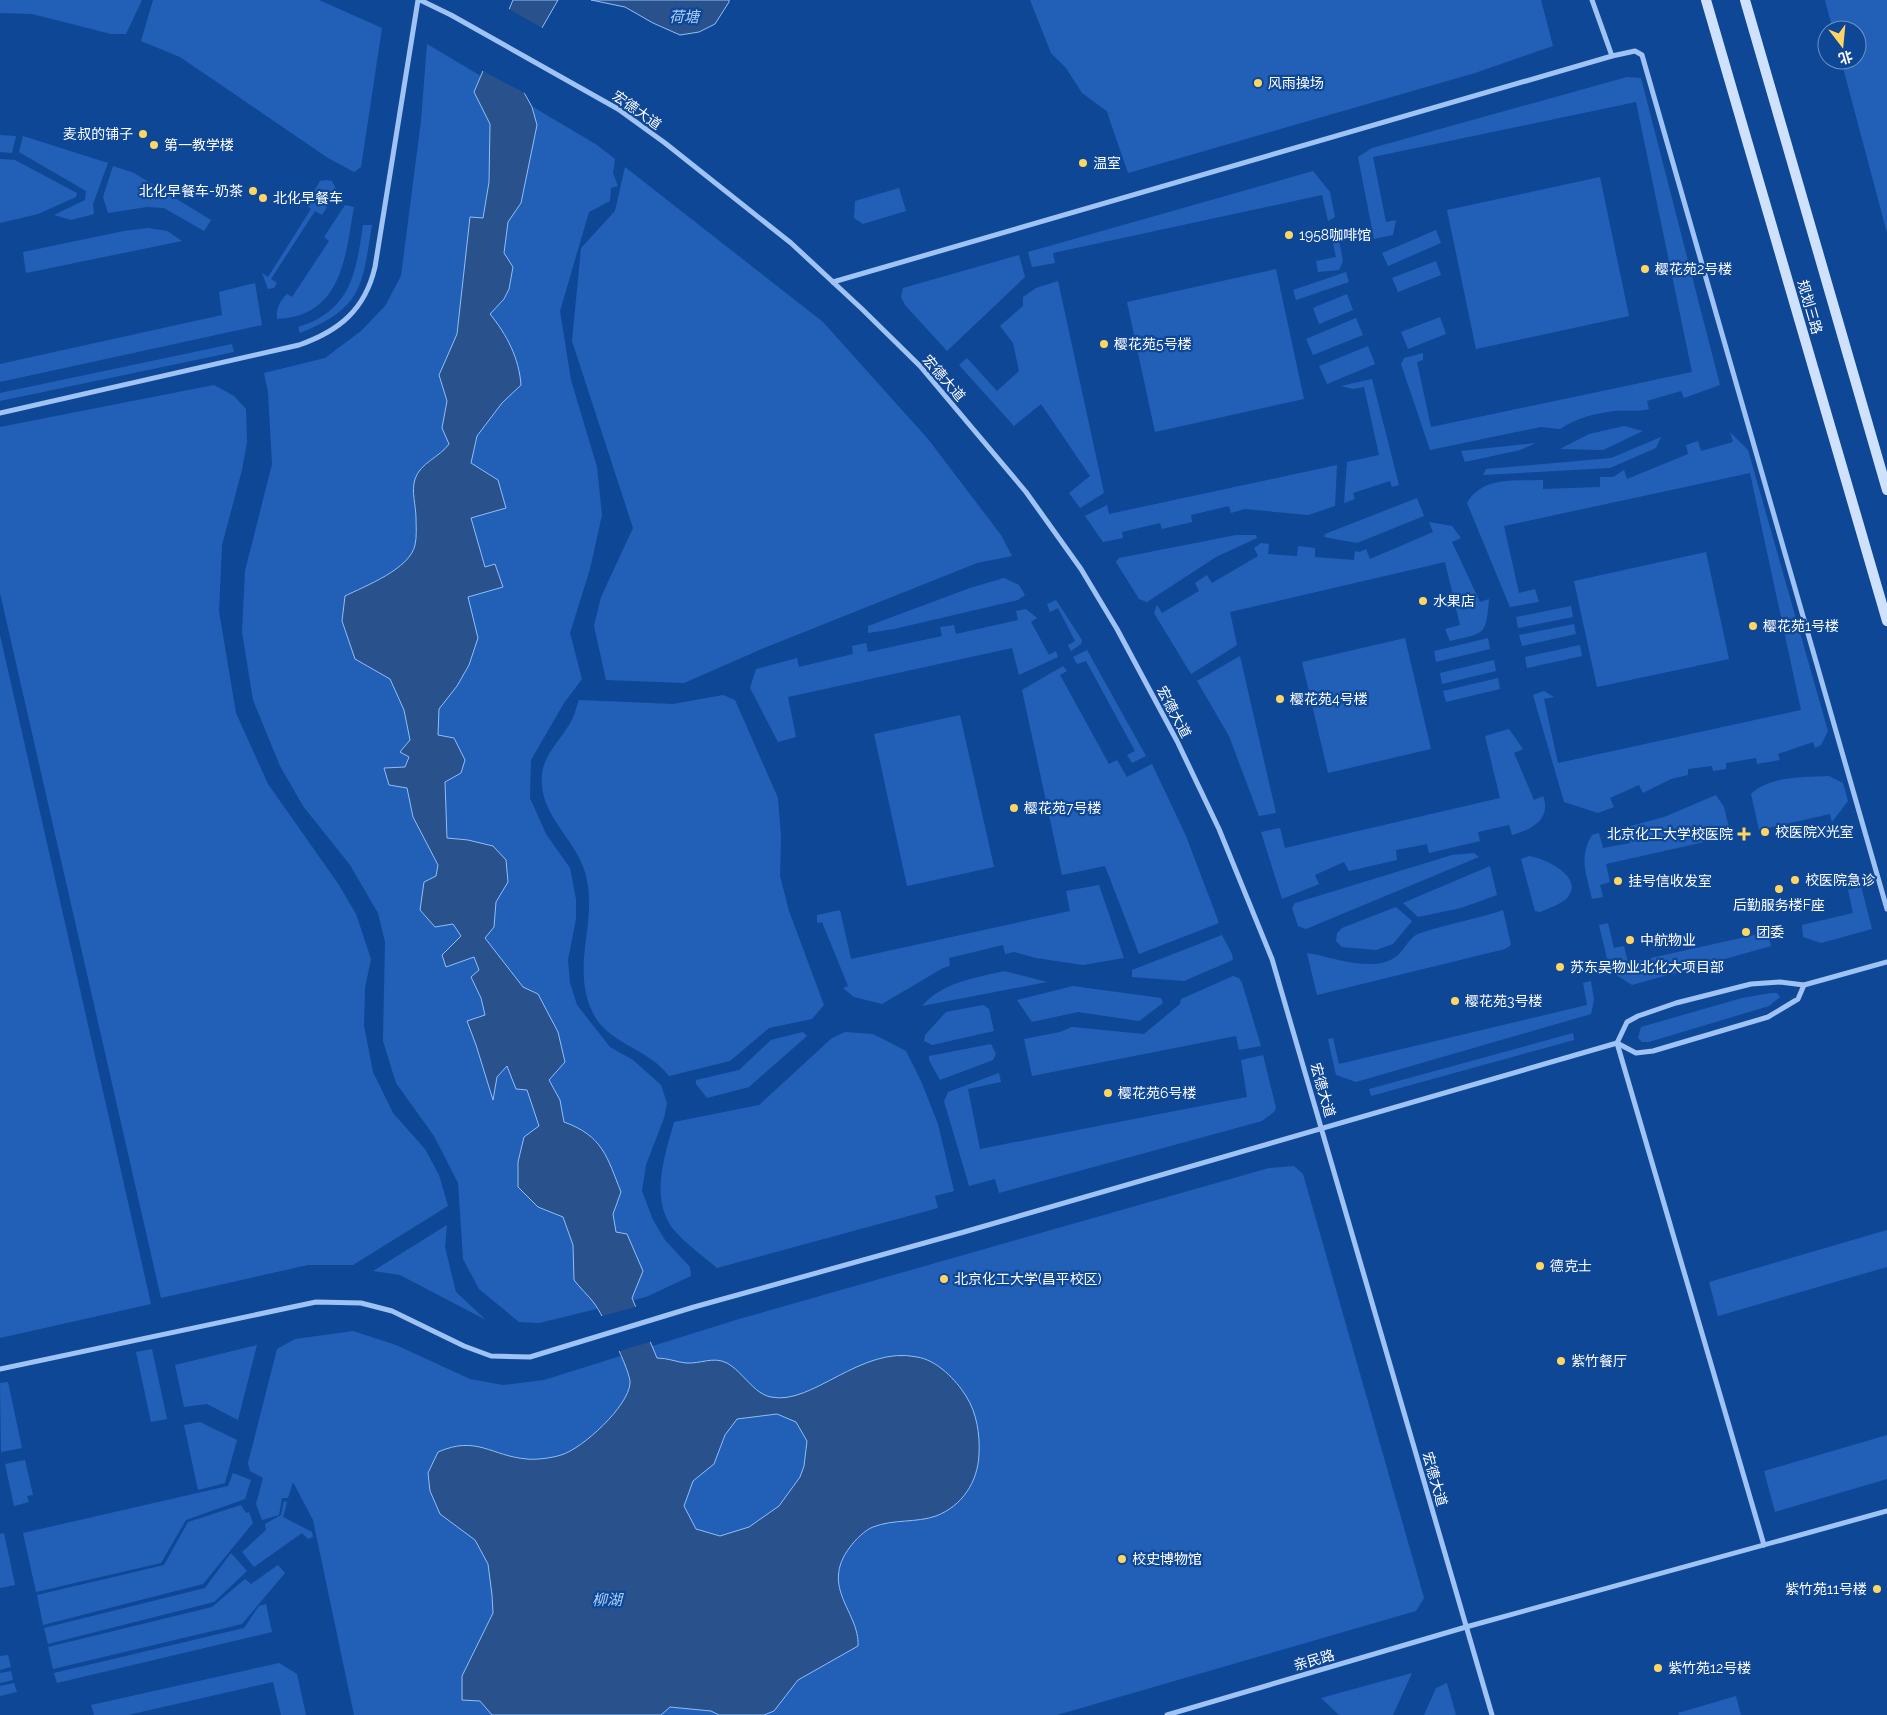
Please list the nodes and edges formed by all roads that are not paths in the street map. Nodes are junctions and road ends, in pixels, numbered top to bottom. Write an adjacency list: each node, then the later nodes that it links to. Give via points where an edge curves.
1 (419, 0): 6 (street, 宏德大道, via 597,96 672,149 792,243); 7 (street, via 373,277 351,316 322,337 299,345)
2 (1592, 0): 5 (street)
3 (1706, 0): 9 (main road, 规划三路)
4 (1745, 0): 8 (main road, 规划三路)
5 (1612, 56): 6 (street); 10 (street, via 1635,51 1642,55 1647,67)
6 (833, 282): 14 (street, 宏德大道, via 920,366 1026,492 1117,629 1178,741 1227,846 1272,959)
7 (0, 413)
8 (1887, 490)
9 (1887, 621)
10 (1887, 908)
11 (1887, 962): 12 (street)
12 (1804, 985): 13 (street, via 1780,982 1751,984 1676,1003 1627,1022); 13 (street, via 1798,999 1768,1017 1653,1051 1636,1053)
13 (1617, 1043): 14 (street); 17 (street)
14 (1322, 1128): 15 (street, via 530,1357 491,1356 392,1310 362,1303 316,1302); 18 (street, 宏德大道)
15 (0, 1369)
16 (1887, 1511): 17 (street, 亲民路)
17 (1764, 1545): 18 (street, 亲民路)
18 (1466, 1627): 19 (street, 亲民路); 20 (street, 宏德大道)
19 (1167, 1715)
20 (1492, 1715)

